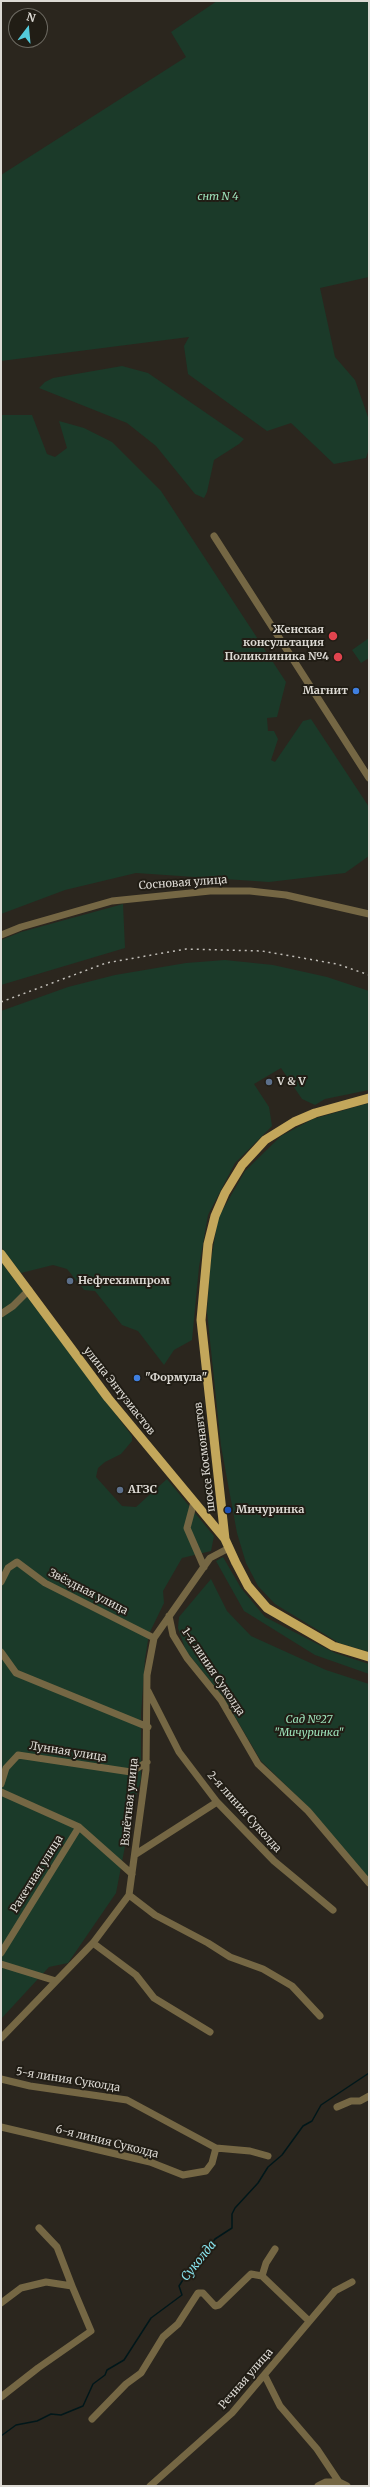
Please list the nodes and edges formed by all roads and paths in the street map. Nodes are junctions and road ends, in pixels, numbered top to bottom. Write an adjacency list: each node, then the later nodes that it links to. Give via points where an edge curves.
1 (214, 536): 2 (street)
2 (369, 778)
3 (369, 914): 4 (street, Сосновая улица, via 286,895 210,890 112,901 20,927)
4 (1, 935)
5 (369, 1098): 10 (main road, шоссе Космонавтов, via 315,1113 294,1122 265,1140 242,1165 215,1216 208,1244 201,1320)
6 (1, 1254): 7 (main road, улица Энтузиастов)
7 (29, 1290): 8 (street); 9 (main road, улица Энтузиастов, via 108,1398)
8 (1, 1314)
9 (194, 1502): 10 (main road, улица Энтузиастов); 12 (street, via 187,1528)
10 (225, 1538): 11 (main road, шоссе Космонавтов)
11 (229, 1548): 12 (street, Взлётная улица, via 210,1558); 17 (main road, шоссе Космонавтов, via 248,1586 267,1608 333,1646)
12 (204, 1567): 14 (street, Взлётная улица)
13 (1, 1582): 15 (street, Звёздная улица, via 8,1568 17,1562 45,1583)
14 (169, 1616): 15 (street, Взлётная улица); 27 (street, 1-я линия Суколда, via 173,1635 221,1700 258,1764 308,1811)
15 (154, 1638): 18 (street, Взлётная улица, via 147,1675)
16 (1, 1652): 19 (street, via 16,1673)
17 (369, 1657)
18 (148, 1691): 19 (street, Взлётная улица); 23 (street, 2-я линия Суколда, via 178,1752)
19 (148, 1727): 20 (street, Взлётная улица)
20 (146, 1762): 21 (street, Лунная улица, via 131,1772 18,1755 6,1768); 25 (street, Взлётная улица)
21 (1, 1784)
22 (1, 1792): 24 (street)
23 (218, 1802): 25 (street); 29 (street, 2-я линия Суколда, via 274,1861)
24 (79, 1827): 26 (street); 31 (street, Ракетная улица)
25 (136, 1854): 26 (street, Взлётная улица)
26 (132, 1874): 28 (street, Взлётная улица)
27 (369, 1883)
28 (129, 1895): 30 (street, Взлётная улица); 34 (street, via 154,1915 230,1957 264,1969 292,1986)
29 (333, 1910)
30 (93, 1943): 33 (street, Взлётная улица); 35 (street, via 136,1975 154,1998)
31 (1, 1953)
32 (1, 1964): 33 (street)
33 (56, 1981): 36 (street, Взлётная улица)
34 (320, 2016)
35 (210, 2032)
36 (1, 2038)
37 (1, 2079): 41 (street, 5-я линия Суколда, via 30,2086 127,2100)
38 (369, 2096): 39 (street)
39 (337, 2107)
40 (1, 2127): 41 (street, 6-я линия Суколда, via 150,2162 183,2175 206,2171 212,2164)
41 (216, 2148): 42 (street, via 250,2151)
42 (268, 2156)
43 (39, 2228): 47 (street, via 57,2247)
44 (275, 2249): 45 (street, via 266,2263)
45 (262, 2276): 49 (street); 52 (street, via 251,2274 220,2305 215,2306 203,2294 198,2293 178,2324 163,2337 140,2373)
46 (352, 2282): 49 (street, Речная улица, via 335,2291)
47 (72, 2286): 48 (street, via 46,2282 21,2288); 51 (street, via 91,2331)
48 (1, 2303)
49 (308, 2320): 50 (street, Речная улица)
50 (265, 2376): 53 (street, via 280,2406 317,2449); 54 (street, Речная улица, via 232,2413)
51 (1, 2397)
52 (92, 2419)
53 (339, 2482): 55 (street, via 326,2482); 56 (street)
54 (150, 2486)
55 (318, 2486)
56 (347, 2486)

